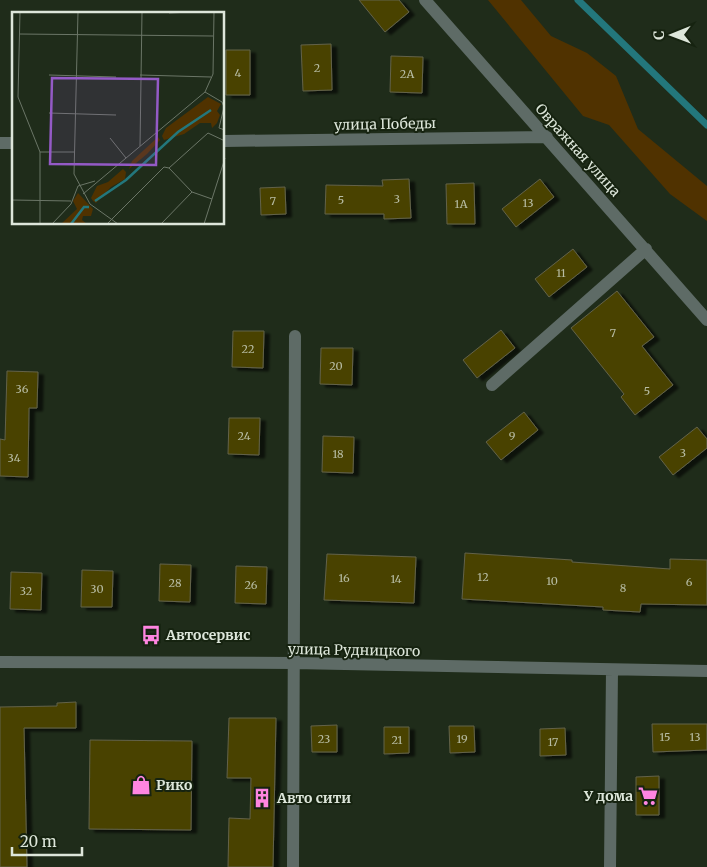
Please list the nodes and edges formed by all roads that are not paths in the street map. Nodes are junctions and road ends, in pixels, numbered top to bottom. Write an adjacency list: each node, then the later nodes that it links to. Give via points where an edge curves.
1 (426, 0): 2 (street, Овражная улица)
2 (547, 137): 3 (street, улица Победы); 4 (street, Овражная улица)
3 (225, 141)
4 (646, 249): 5 (street, Овражная улица); 7 (street)
5 (707, 320)
6 (295, 336): 9 (street)
7 (492, 385)
8 (0, 662): 9 (street, улица Рудницкого)
9 (294, 663): 10 (street, улица Рудницкого); 12 (street)
10 (612, 670): 11 (street, улица Рудницкого); 13 (street)
11 (707, 671)
12 (293, 867)
13 (610, 867)

